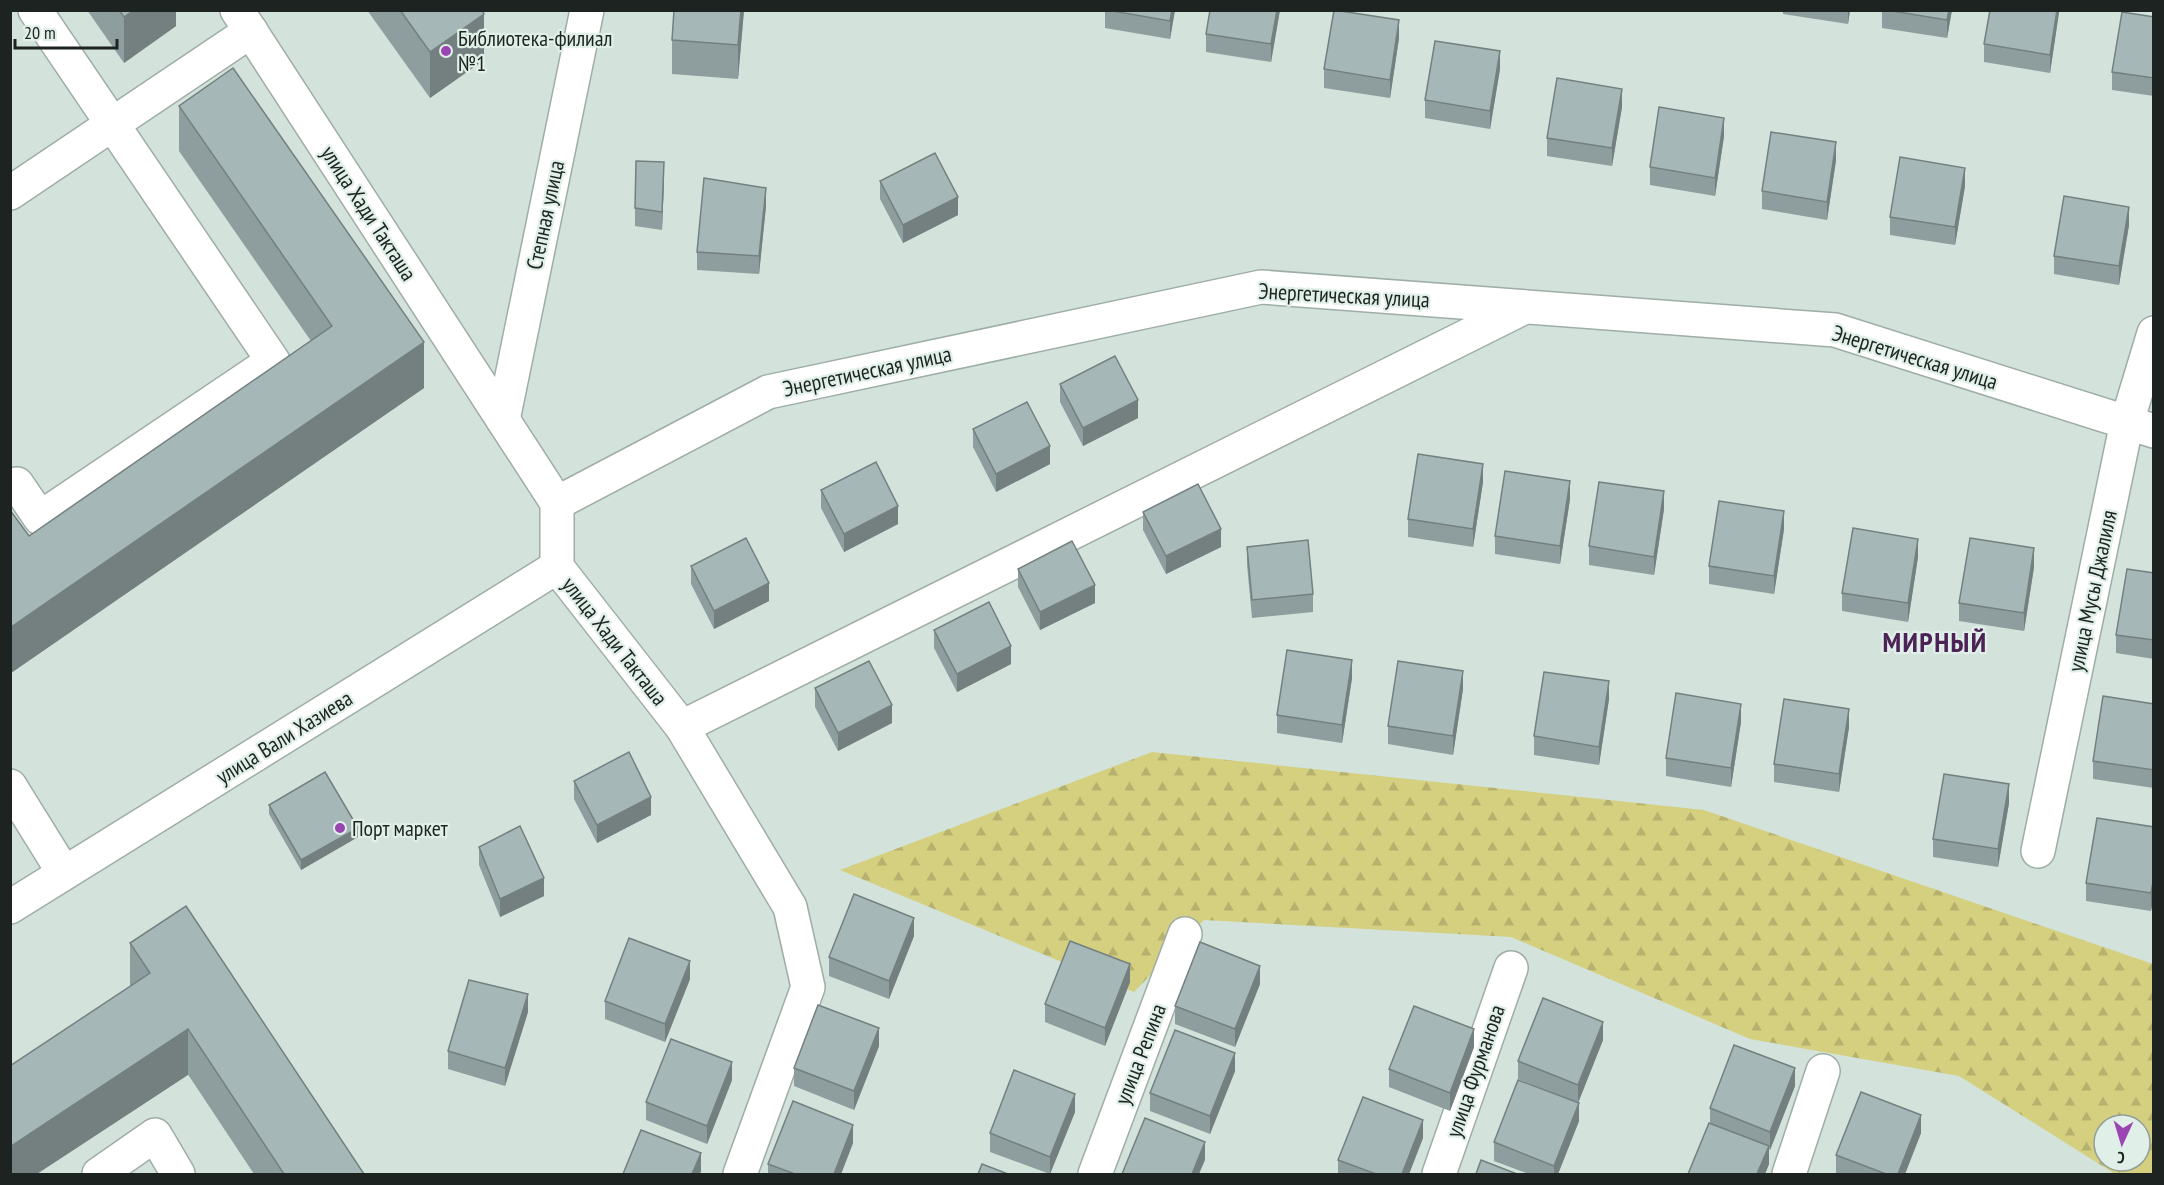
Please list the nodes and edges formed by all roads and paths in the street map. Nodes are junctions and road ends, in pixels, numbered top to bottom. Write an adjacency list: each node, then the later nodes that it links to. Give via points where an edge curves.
1 (35, 10): 4 (street)
2 (587, 10): 8 (street, Степная улица)
3 (244, 21): 4 (street); 8 (street, улица Хади Такташа)
4 (112, 124): 5 (street); 10 (street, via 273,361 40,518)
5 (10, 193)
6 (1525, 307): 9 (street, Энергетическая улица, via 1835,330); 11 (street, Энергетическая улица, via 1261,287 768,392); 13 (street)
7 (2154, 333): 9 (street, улица Мусы Джалиля)
8 (503, 420): 11 (street, улица Хади Такташа)
9 (2140, 427): 15 (street, улица Мусы Джалиля)
10 (17, 484)
11 (557, 503): 12 (street, улица Хади Такташа)
12 (557, 567): 13 (street, улица Хади Такташа); 16 (street, улица Вали Хазиева)
13 (682, 728): 23 (street, улица Хади Такташа, via 790,907 808,987)
14 (10, 786): 16 (street)
15 (2038, 851)
16 (64, 873): 17 (street, улица Вали Хазиева)
17 (10, 907)
18 (1185, 934): 24 (street, улица Репина)
19 (1512, 969): 25 (street, улица Фурманова)
20 (1823, 1071): 26 (street)
21 (99, 1174): 22 (street, via 155,1135)
22 (178, 1174)
23 (740, 1174)
24 (1095, 1174)
25 (1439, 1174)
26 (1789, 1174)

